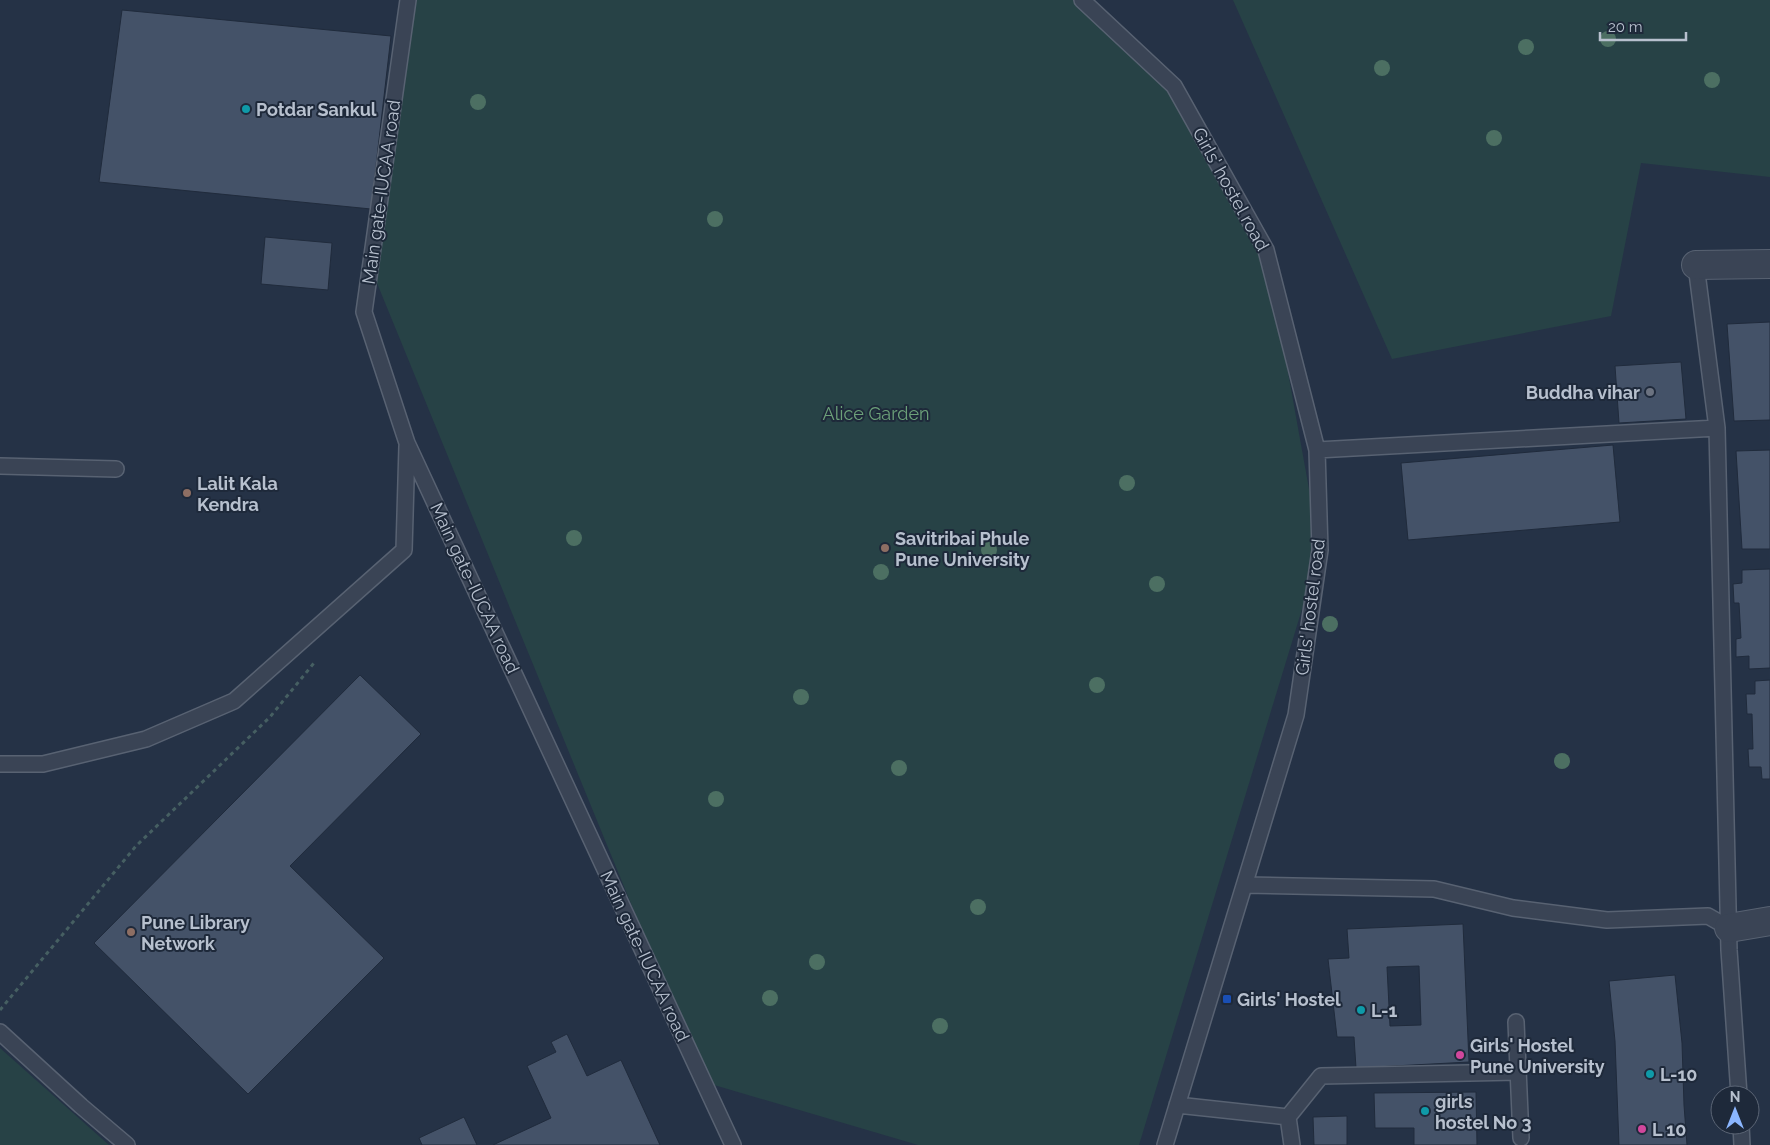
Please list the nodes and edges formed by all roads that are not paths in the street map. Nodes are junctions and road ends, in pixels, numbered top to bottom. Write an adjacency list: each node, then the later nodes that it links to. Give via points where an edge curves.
1 (408, 0): 6 (lane, Main gate-IUCAA road, via 364,312)
2 (1082, 0): 7 (lane, Girls' hostel road, via 1174,86 1266,250)
3 (1770, 264): 4 (street)
4 (1696, 265): 5 (lane)
5 (1717, 428): 7 (lane); 13 (lane)
6 (407, 443): 10 (lane, via 404,550 234,701 146,739 43,764); 22 (lane, Main gate-IUCAA road)
7 (1317, 450): 11 (lane, Girls' hostel road, via 1320,550 1296,715)
8 (0, 466): 9 (lane)
9 (116, 469)
10 (0, 764)
11 (1245, 885): 13 (lane, via 1434,889 1513,908 1607,920 1708,916); 18 (lane, Girls' hostel road)
12 (1770, 921): 13 (street)
13 (1729, 928): 17 (lane)
14 (1516, 1022): 16 (lane)
15 (0, 1032): 21 (lane)
16 (1518, 1072): 19 (lane, via 1321,1076); 20 (lane)
17 (1738, 1085)
18 (1178, 1105): 19 (lane); 23 (lane, Girls' hostel road)
19 (1288, 1117): 24 (lane)
20 (1521, 1138)
21 (127, 1145)
22 (733, 1145)
23 (1165, 1145)
24 (1292, 1145)

